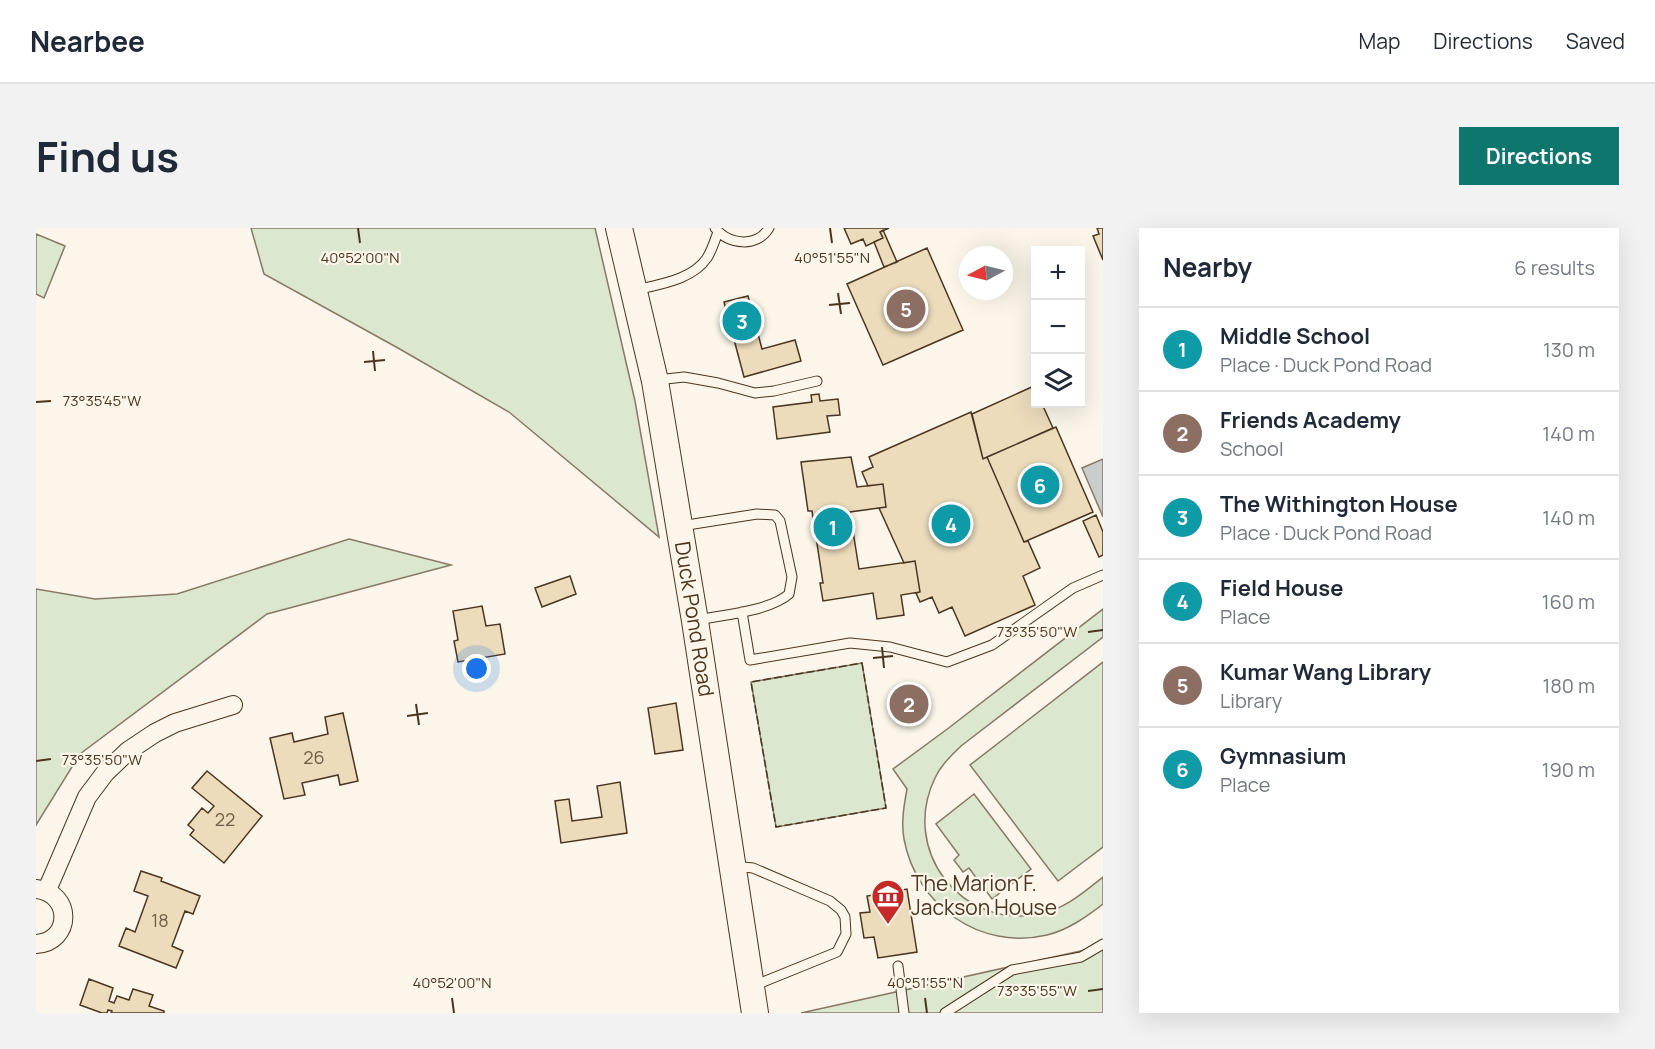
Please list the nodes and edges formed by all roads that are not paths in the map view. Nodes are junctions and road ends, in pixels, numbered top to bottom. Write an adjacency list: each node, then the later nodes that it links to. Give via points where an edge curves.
1 (619, 228): 4 (street, Duck Pond Road)
2 (769, 228): 3 (lane, via 758,239 744,242 732,240)
3 (717, 230): 4 (lane, via 707,257 696,270)
4 (634, 291): 5 (street, Duck Pond Road)
5 (655, 381): 6 (lane, via 684,377 755,393); 7 (street, Duck Pond Road)
6 (817, 381)
7 (680, 526): 9 (lane, via 758,514 775,515 780,521 792,577 789,594 780,602); 10 (street, Duck Pond Road)
8 (1103, 575): 9 (lane, via 1073,588 992,645 947,662 890,647 850,643 750,660)
9 (742, 612): 10 (lane)
10 (695, 621): 12 (street, Duck Pond Road)
11 (233, 705): 13 (street, via 175,723 128,750 87,797)
12 (732, 865): 17 (street, Duck Pond Road); 17 (lane, via 753,868 830,901 845,917 846,934 837,952)
13 (41, 890): 14 (street, via 53,894 64,913 55,937)
14 (36, 944)
15 (1103, 944): 20 (lane, via 1081,957 1012,970)
16 (898, 966): 19 (lane)
17 (751, 987): 18 (street, Duck Pond Road)
18 (755, 1013)
19 (904, 1013)
20 (945, 1013)

